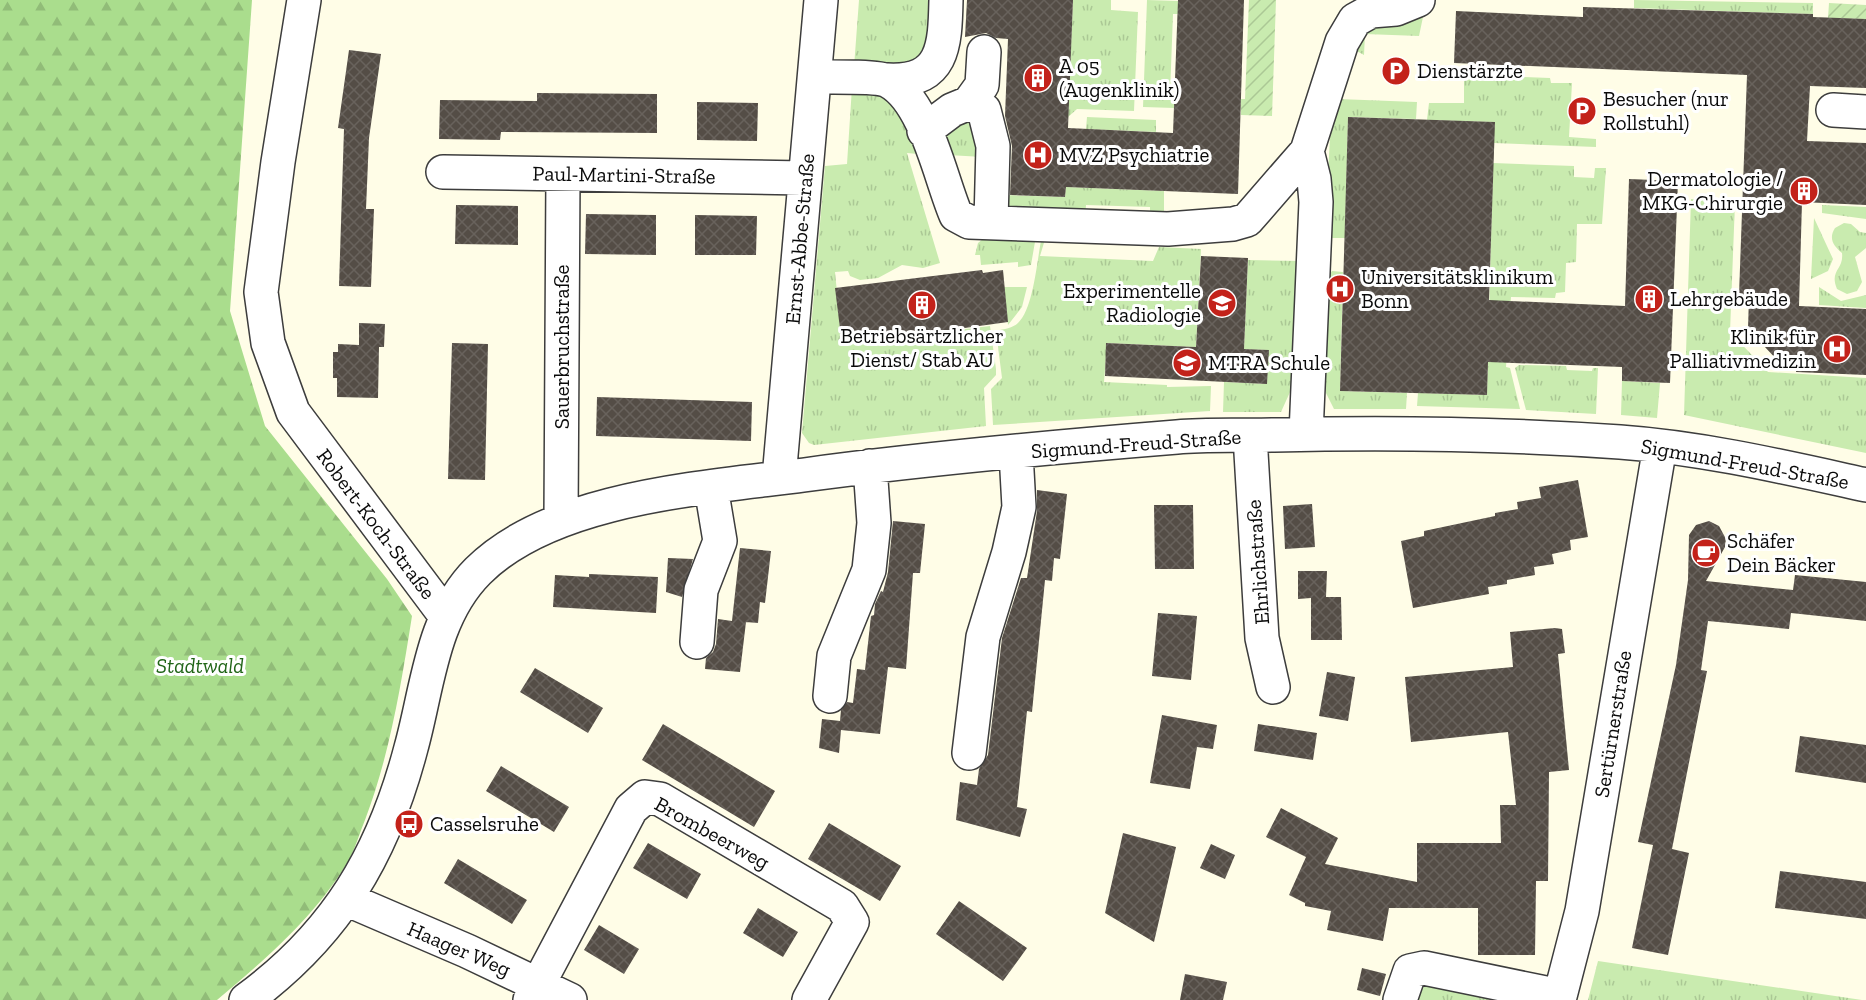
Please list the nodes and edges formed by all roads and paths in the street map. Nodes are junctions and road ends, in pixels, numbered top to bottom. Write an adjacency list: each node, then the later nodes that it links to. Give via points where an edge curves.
1 (304, 0): 26 (street, Robert-Koch-Straße, via 261,292 267,343 293,412)
2 (821, 0): 6 (street, Ernst-Abbe-Straße)
3 (946, 0): 7 (street, via 941,53 930,69 917,79)
4 (1418, 0): 12 (street, via 1396,9 1371,11 1355,20 1342,42)
5 (984, 52): 8 (street, via 982,85)
6 (815, 77): 7 (street); 15 (street, Ernst-Abbe-Straße)
7 (887, 80): 11 (street, via 905,95)
8 (969, 103): 11 (street, via 952,110); 16 (street, via 984,110 993,146)
9 (1833, 110): 10 (street)
10 (1866, 112)
11 (924, 131): 16 (street, via 956,215 969,222)
12 (1307, 151): 16 (street, via 1247,220 1233,224 1168,229); 17 (street, via 1316,202)
13 (442, 172): 14 (street, Paul-Martini-Straße)
14 (563, 174): 15 (street, Paul-Martini-Straße); 25 (street, Sauerbruchstraße)
15 (805, 178): 22 (street, Ernst-Abbe-Straße)
16 (991, 221)
17 (1306, 434): 18 (street, Sigmund-Freud-Straße); 19 (street, Sigmund-Freud-Straße, via 1445,433)
18 (1250, 436): 20 (street, Sigmund-Freud-Straße, via 1181,437); 28 (street, Ehrlichstraße, via 1263,638)
19 (1660, 446): 23 (street, Sigmund-Freud-Straße); 33 (street, Sertürnerstraße, via 1582,911)
20 (1016, 453): 21 (street, Sigmund-Freud-Straße); 30 (street, via 1019,507 983,638)
21 (870, 466): 22 (street, Sigmund-Freud-Straße); 29 (street, via 874,524 869,570 834,656)
22 (779, 478): 24 (street, Sigmund-Freud-Straße)
23 (1866, 485)
24 (711, 487): 25 (street, Sigmund-Freud-Straße, via 603,507); 27 (street, via 720,541 701,590)
25 (561, 520): 26 (street, Sigmund-Freud-Straße, via 521,538 494,556 458,592)
26 (445, 615): 31 (street, Robert-Koch-Straße, via 394,805 373,856)
27 (697, 642)
28 (1273, 687)
29 (830, 696)
30 (969, 753)
31 (346, 899): 32 (street, Haager Weg); 34 (street, Robert-Koch-Straße, via 312,943)
32 (535, 992): 35 (street, Haager Weg); 36 (street, Brombeerweg, via 632,809 645,797 660,799 842,906 852,922)
33 (1560, 998): 37 (street, via 1424,968 1410,970)
34 (246, 1000)
35 (570, 1000)
36 (809, 1000)
37 (1400, 1000)

